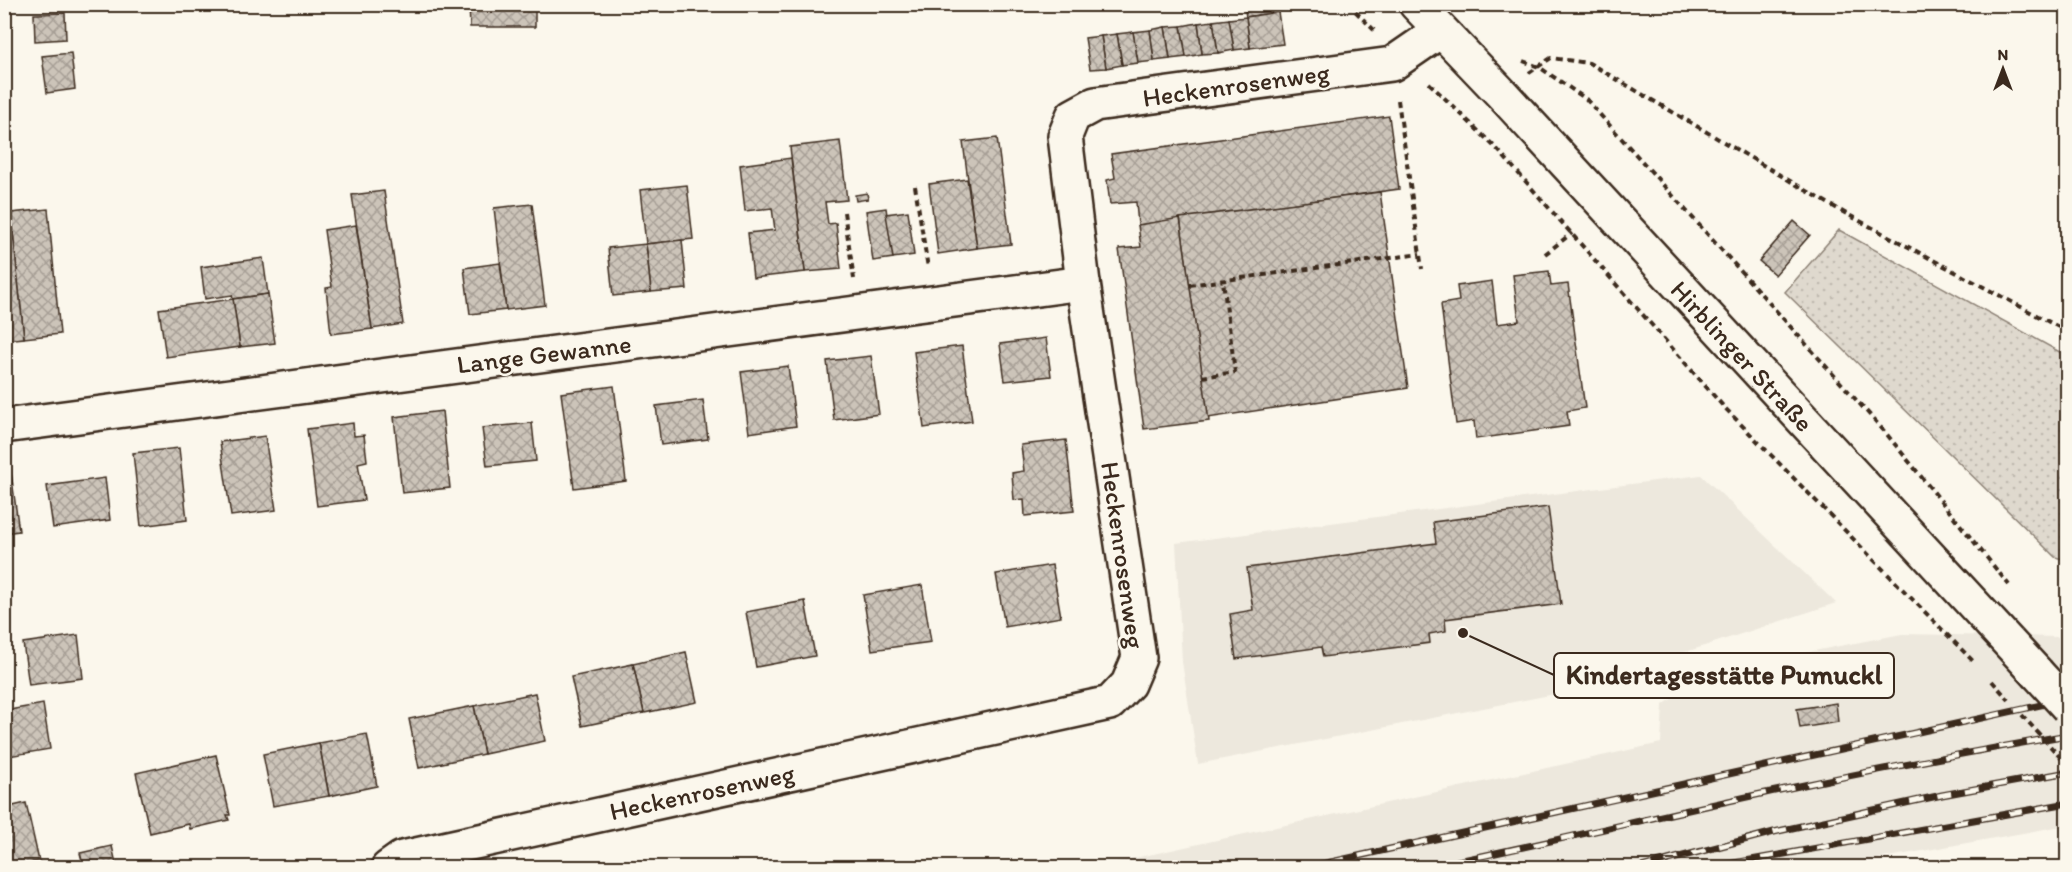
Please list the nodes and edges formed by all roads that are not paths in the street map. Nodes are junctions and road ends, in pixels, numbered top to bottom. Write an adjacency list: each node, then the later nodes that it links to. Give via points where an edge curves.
1 (1416, 4): 2 (street, Hirblinger Straße)
2 (1440, 31): 3 (street, Heckenrosenweg, via 1397,60 1095,104 1073,116 1065,136); 5 (street, Hirblinger Straße, bridge)
3 (1083, 283): 4 (street, Lange Gewanne); 6 (street, Heckenrosenweg, via 1139,658 1128,684 1110,703 402,858)
4 (4, 426)
5 (2067, 707)
6 (388, 867)

